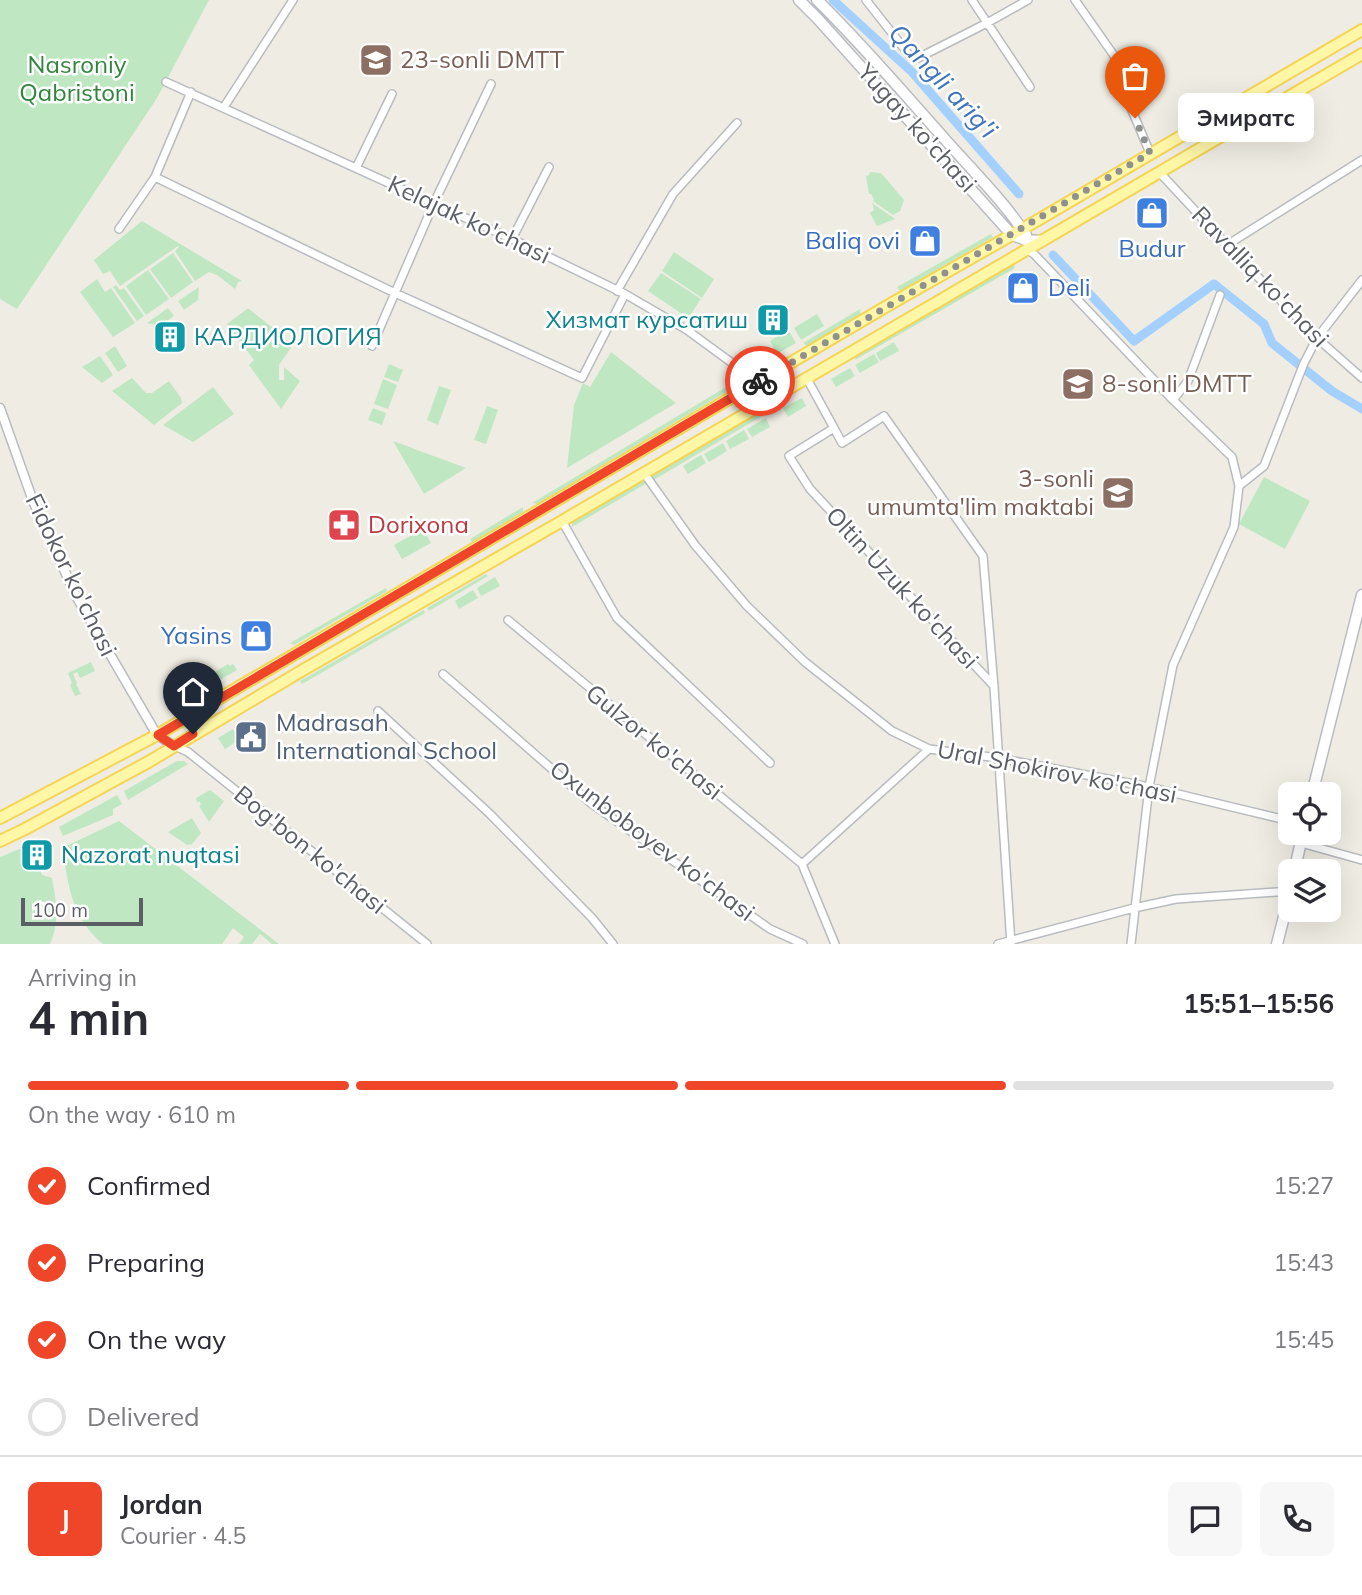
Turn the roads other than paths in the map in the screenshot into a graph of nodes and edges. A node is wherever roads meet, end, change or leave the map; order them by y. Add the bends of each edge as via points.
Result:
1 (293, 0) edge
2 (799, 0) edge
3 (817, 0) edge
4 (866, 0) edge
5 (972, 0) edge
6 (1028, 0) edge
7 (1075, 0) edge
8 (987, 23) junction
9 (1362, 30) edge
10 (1362, 54) edge
11 (166, 82) dead end
12 (491, 84) dead end
13 (1030, 87) dead end
14 (191, 92) junction
15 (392, 94) dead end
16 (1247, 97) junction
17 (224, 107) junction
18 (1258, 115) junction
19 (737, 123) dead end
20 (1150, 153) junction
21 (1362, 160) edge
22 (356, 167) junction
23 (549, 167) dead end
24 (1160, 173) junction
25 (155, 177) junction
26 (434, 203) junction
27 (119, 229) dead end
28 (1022, 238) junction
29 (512, 239) junction
30 (1227, 245) junction
31 (1362, 280) edge
32 (395, 293) junction
33 (621, 293) junction
34 (1220, 295) dead end
35 (1317, 338) junction
36 (372, 346) dead end
37 (806, 377) junction
38 (1362, 378) edge
39 (758, 382) junction
40 (1173, 400) junction
41 (0, 408) edge
42 (834, 428) junction
43 (644, 473) junction
44 (1239, 486) junction
45 (562, 521) junction
46 (502, 532) junction
47 (512, 549) junction
48 (1362, 595) edge
49 (508, 620) dead end
50 (443, 674) dead end
51 (994, 687) junction
52 (378, 711) dead end
53 (158, 735) junction
54 (174, 746) junction
55 (929, 749) junction
56 (998, 758) junction
57 (770, 763) dead end
58 (1315, 782) edge
59 (1149, 787) junction
60 (0, 818) edge
61 (1278, 818) edge
62 (0, 841) edge
63 (1321, 845) edge
64 (1362, 860) edge
65 (802, 864) junction
66 (1278, 893) edge
67 (1134, 908) junction
68 (1282, 922) edge
69 (1011, 943) edge
70 (427, 944) edge
71 (613, 944) edge
72 (803, 944) edge
73 (835, 944) edge
74 (999, 944) edge
75 (1131, 944) edge
76 (1277, 944) edge

1 - 17 street
2 - 28 main road, Yugay ko'chasi
3 - 28 main road, Yugay ko'chasi via 879,65
4 - 8 street via 910,56 918,58
5 - 8 street
6 - 8 street
7 - 20 street via 1115,57
8 - 13 street
9 - 16 main road
10 - 18 main road
11 - 14 street, Kelajak ko'chasi
12 - 26 street
14 - 17 street, Kelajak ko'chasi
14 - 25 street
15 - 22 street
16 - 18 main road
16 - 20 main road
17 - 22 street, Kelajak ko'chasi
18 - 24 main road
19 - 33 street via 673,194
20 - 28 main road
21 - 30 street
22 - 26 street, Kelajak ko'chasi
23 - 29 street
24 - 28 main road
24 - 30 street, Ravalliq ko'chasi
25 - 27 street
25 - 32 street
26 - 29 street, Kelajak ko'chasi
26 - 32 street
28 - 37 main road via 1012,258
28 - 39 main road via 894,302
28 - 40 street
29 - 33 street, Kelajak ko'chasi
30 - 35 street, Ravalliq ko'chasi
31 - 35 street
32 - 33 street via 582,378
32 - 36 street
33 - 39 street, Kelajak ko'chasi via 687,330
34 - 40 street via 1188,382
35 - 38 street, Ravalliq ko'chasi
35 - 44 street via 1264,466
37 - 42 street
37 - 43 main road
39 - 46 main road
40 - 44 street via 1232,457
41 - 53 street, Fidokor ko'chasi via 33,501 76,596
42 - 51 street, Oltin Uzuk ko'chasi via 789,456 810,489
42 - 51 street via 842,443 884,416 983,556
43 - 45 main road
43 - 55 street, Ural Shokirov ko'chasi via 695,545 785,643 892,731
44 - 59 street via 1234,527 1173,664
45 - 47 main road
45 - 57 street via 617,618
46 - 47 main road
46 - 53 main road
47 - 54 main road
48 - 58 main road
49 - 65 street, Gulzor ko'chasi
50 - 72 street, Oxunboboyev ko'chasi via 592,804 770,929
51 - 56 street
52 - 71 street via 490,814
53 - 54 street, Bog'bon ko'chasi
53 - 60 main road
54 - 62 main road
54 - 70 street, Bog'bon ko'chasi via 188,752
55 - 56 street, Ural Shokirov ko'chasi
55 - 65 street
56 - 59 street, Ural Shokirov ko'chasi
56 - 69 street
59 - 61 street, Ural Shokirov ko'chasi
59 - 67 street
63 - 64 street
65 - 73 street, Gulzor ko'chasi
66 - 67 street via 1176,899
67 - 69 street
67 - 75 street
68 - 76 main road
69 - 74 street

